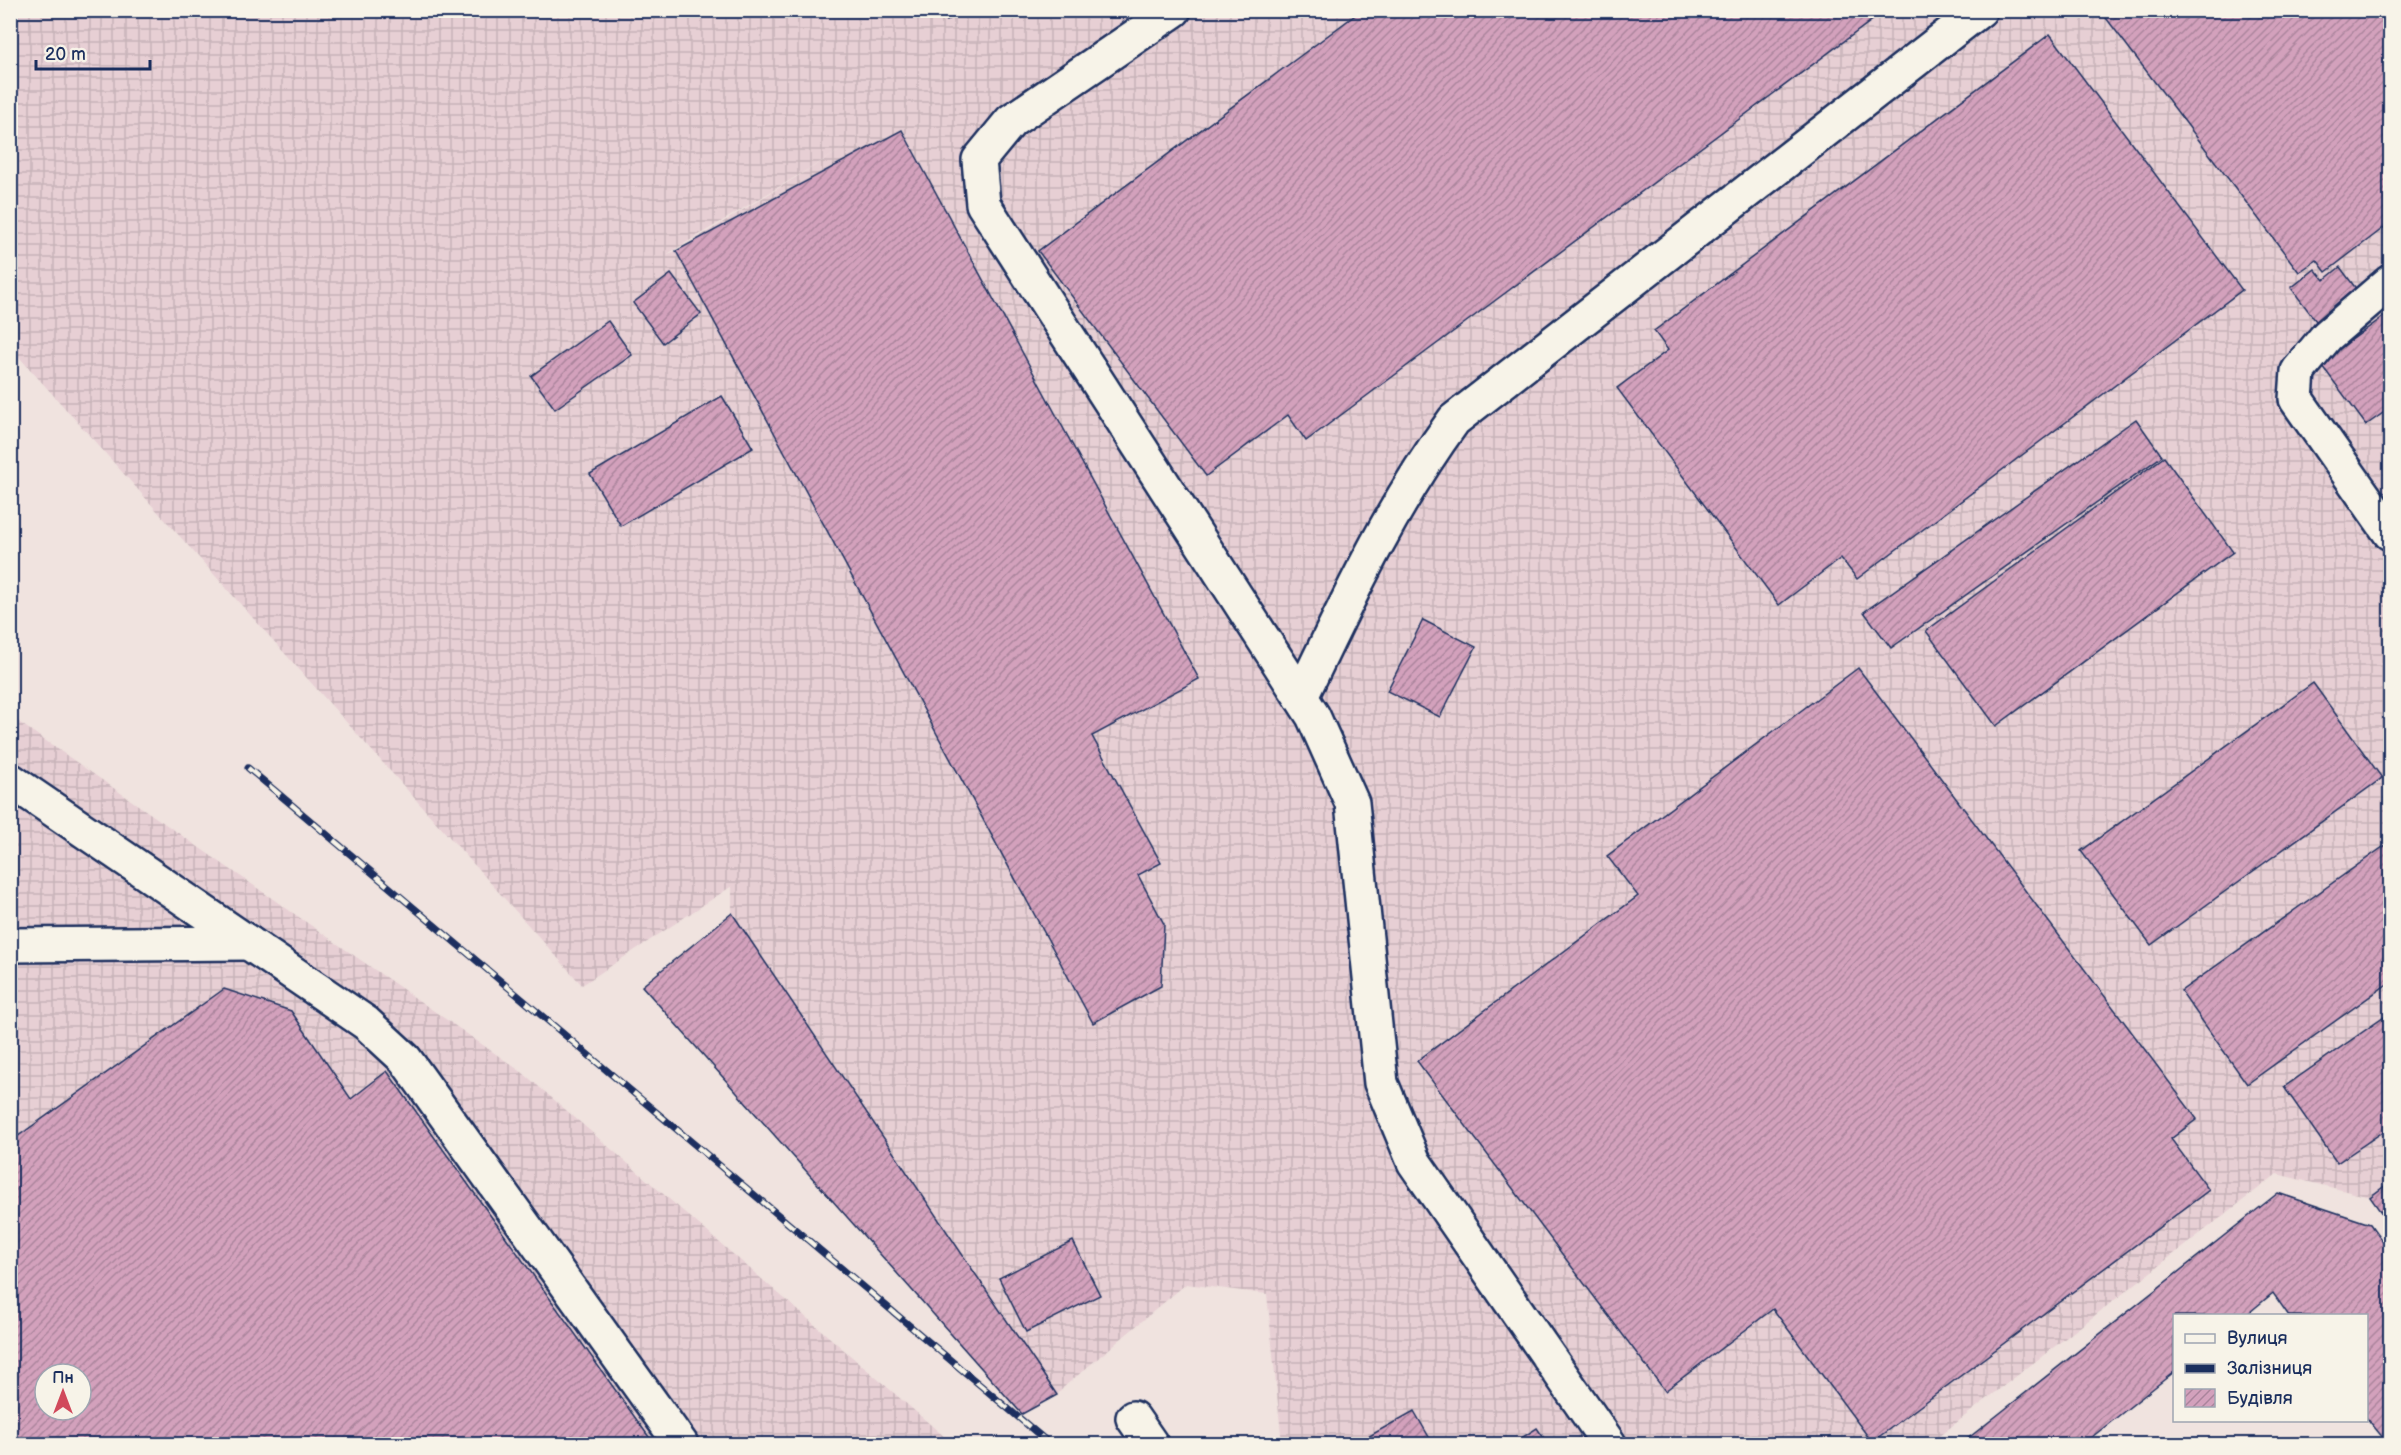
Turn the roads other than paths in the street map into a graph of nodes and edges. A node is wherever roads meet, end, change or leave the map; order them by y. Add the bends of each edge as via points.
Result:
1 (1174, 10) edge
2 (1980, 10) edge
3 (2391, 282) edge
4 (2391, 533) edge
5 (1301, 697) junction
6 (10, 780) edge
7 (249, 943) junction
8 (10, 945) edge
9 (1133, 1418) dead end
10 (681, 1444) edge
11 (1151, 1444) edge
12 (1609, 1444) edge

1 - 5 lane via 1011,121 979,160 983,204
2 - 5 lane via 1454,420 1422,463 1365,562
3 - 4 lane via 2327,336 2305,362 2298,371 2296,399
5 - 12 lane via 1352,803 1381,1083 1401,1132 1414,1162
6 - 7 lane
7 - 8 lane
7 - 10 lane via 366,1023 405,1059
9 - 11 lane

